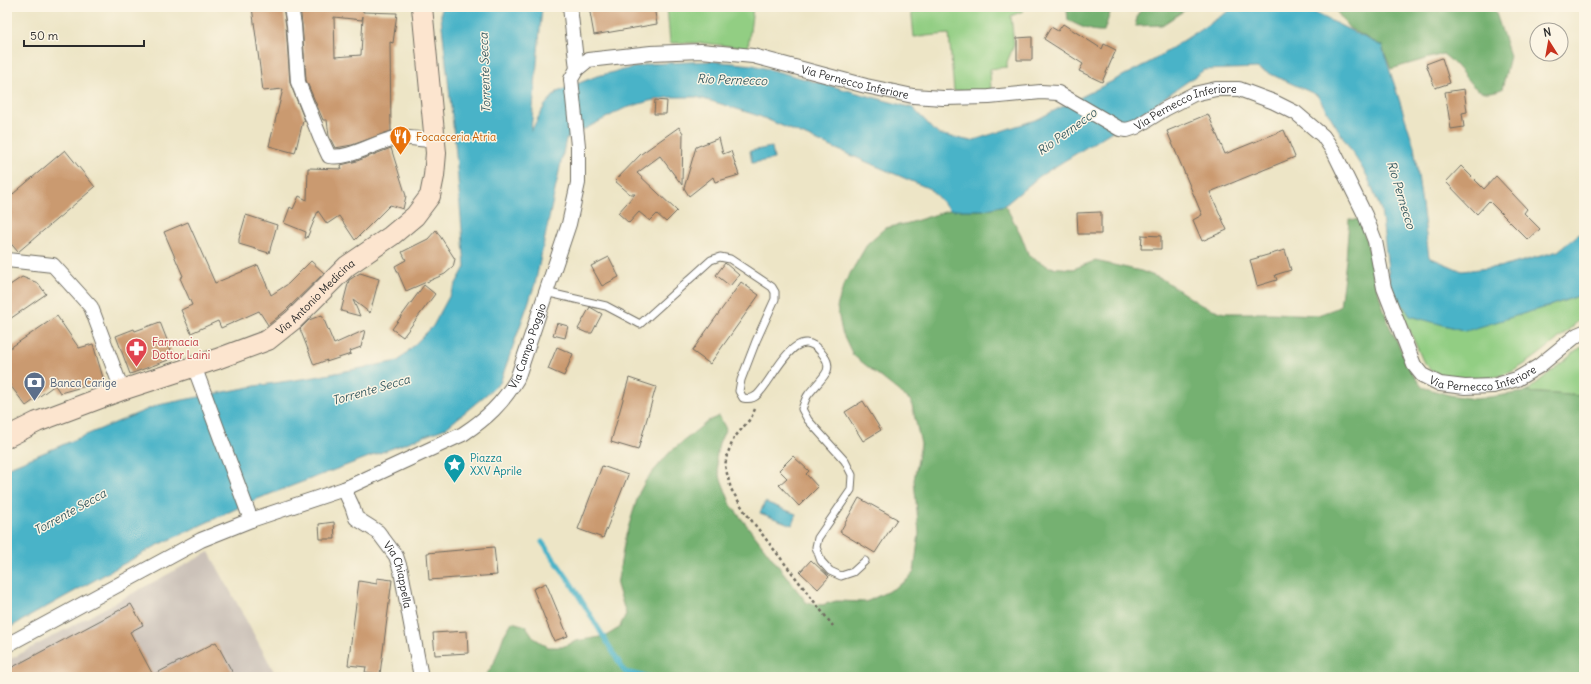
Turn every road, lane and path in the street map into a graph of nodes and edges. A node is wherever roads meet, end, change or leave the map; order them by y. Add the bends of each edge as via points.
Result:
1 (291, 7) edge
2 (422, 7) edge
3 (571, 9) edge
4 (574, 74) junction
5 (435, 140) junction
6 (7, 260) edge
7 (545, 292) junction
8 (1584, 332) edge
9 (194, 366) junction
10 (122, 390) junction
11 (757, 395) junction
12 (7, 436) edge
13 (344, 489) junction
14 (250, 516) junction
15 (865, 561) dead end
16 (833, 626) dead end
17 (7, 645) edge
18 (421, 677) edge

1 - 5 street via 298,82 329,156 346,155 398,138
2 - 5 main road, Via Antonio Medicina
3 - 4 street, Via Campo Poggio
4 - 7 street, Via Campo Poggio via 578,183 569,224
4 - 8 street, Via Pernecco Inferiore via 588,60 701,50 754,56 913,96 943,98 1058,93 1120,129 1127,130 1194,94 1216,89 1239,89 1274,102 1296,114 1323,136 1334,152 1365,216 1384,288 1414,365 1422,375 1440,384 1465,387 1493,386 1517,379 1539,366
5 - 9 main road, Via Antonio Medicina via 434,176 430,196 415,216 347,266 293,320 268,340
6 - 10 street via 53,265 90,307
7 - 11 lane via 606,306 640,324 711,260 720,257 730,259 772,287 775,292 775,299 756,341 739,391 743,398 749,399
7 - 13 street, Via Campo Poggio via 517,379 506,398 481,422 463,434
9 - 10 main road, Via Antonio Medicina
9 - 14 street
10 - 12 main road, Via Antonio Medicina
11 - 15 lane via 790,350 798,345 808,344 819,349 827,361 827,371 807,397 802,409 808,420 845,461 852,475 852,483 818,538 816,547 821,561 830,572 841,576 853,572
11 - 16 path via 751,418 734,438 727,455 725,466 731,489 745,512
13 - 14 street, Via Campo Poggio
13 - 18 street, Via Chiappella via 356,518 378,532 396,556
14 - 17 street, Via Campo Poggio

